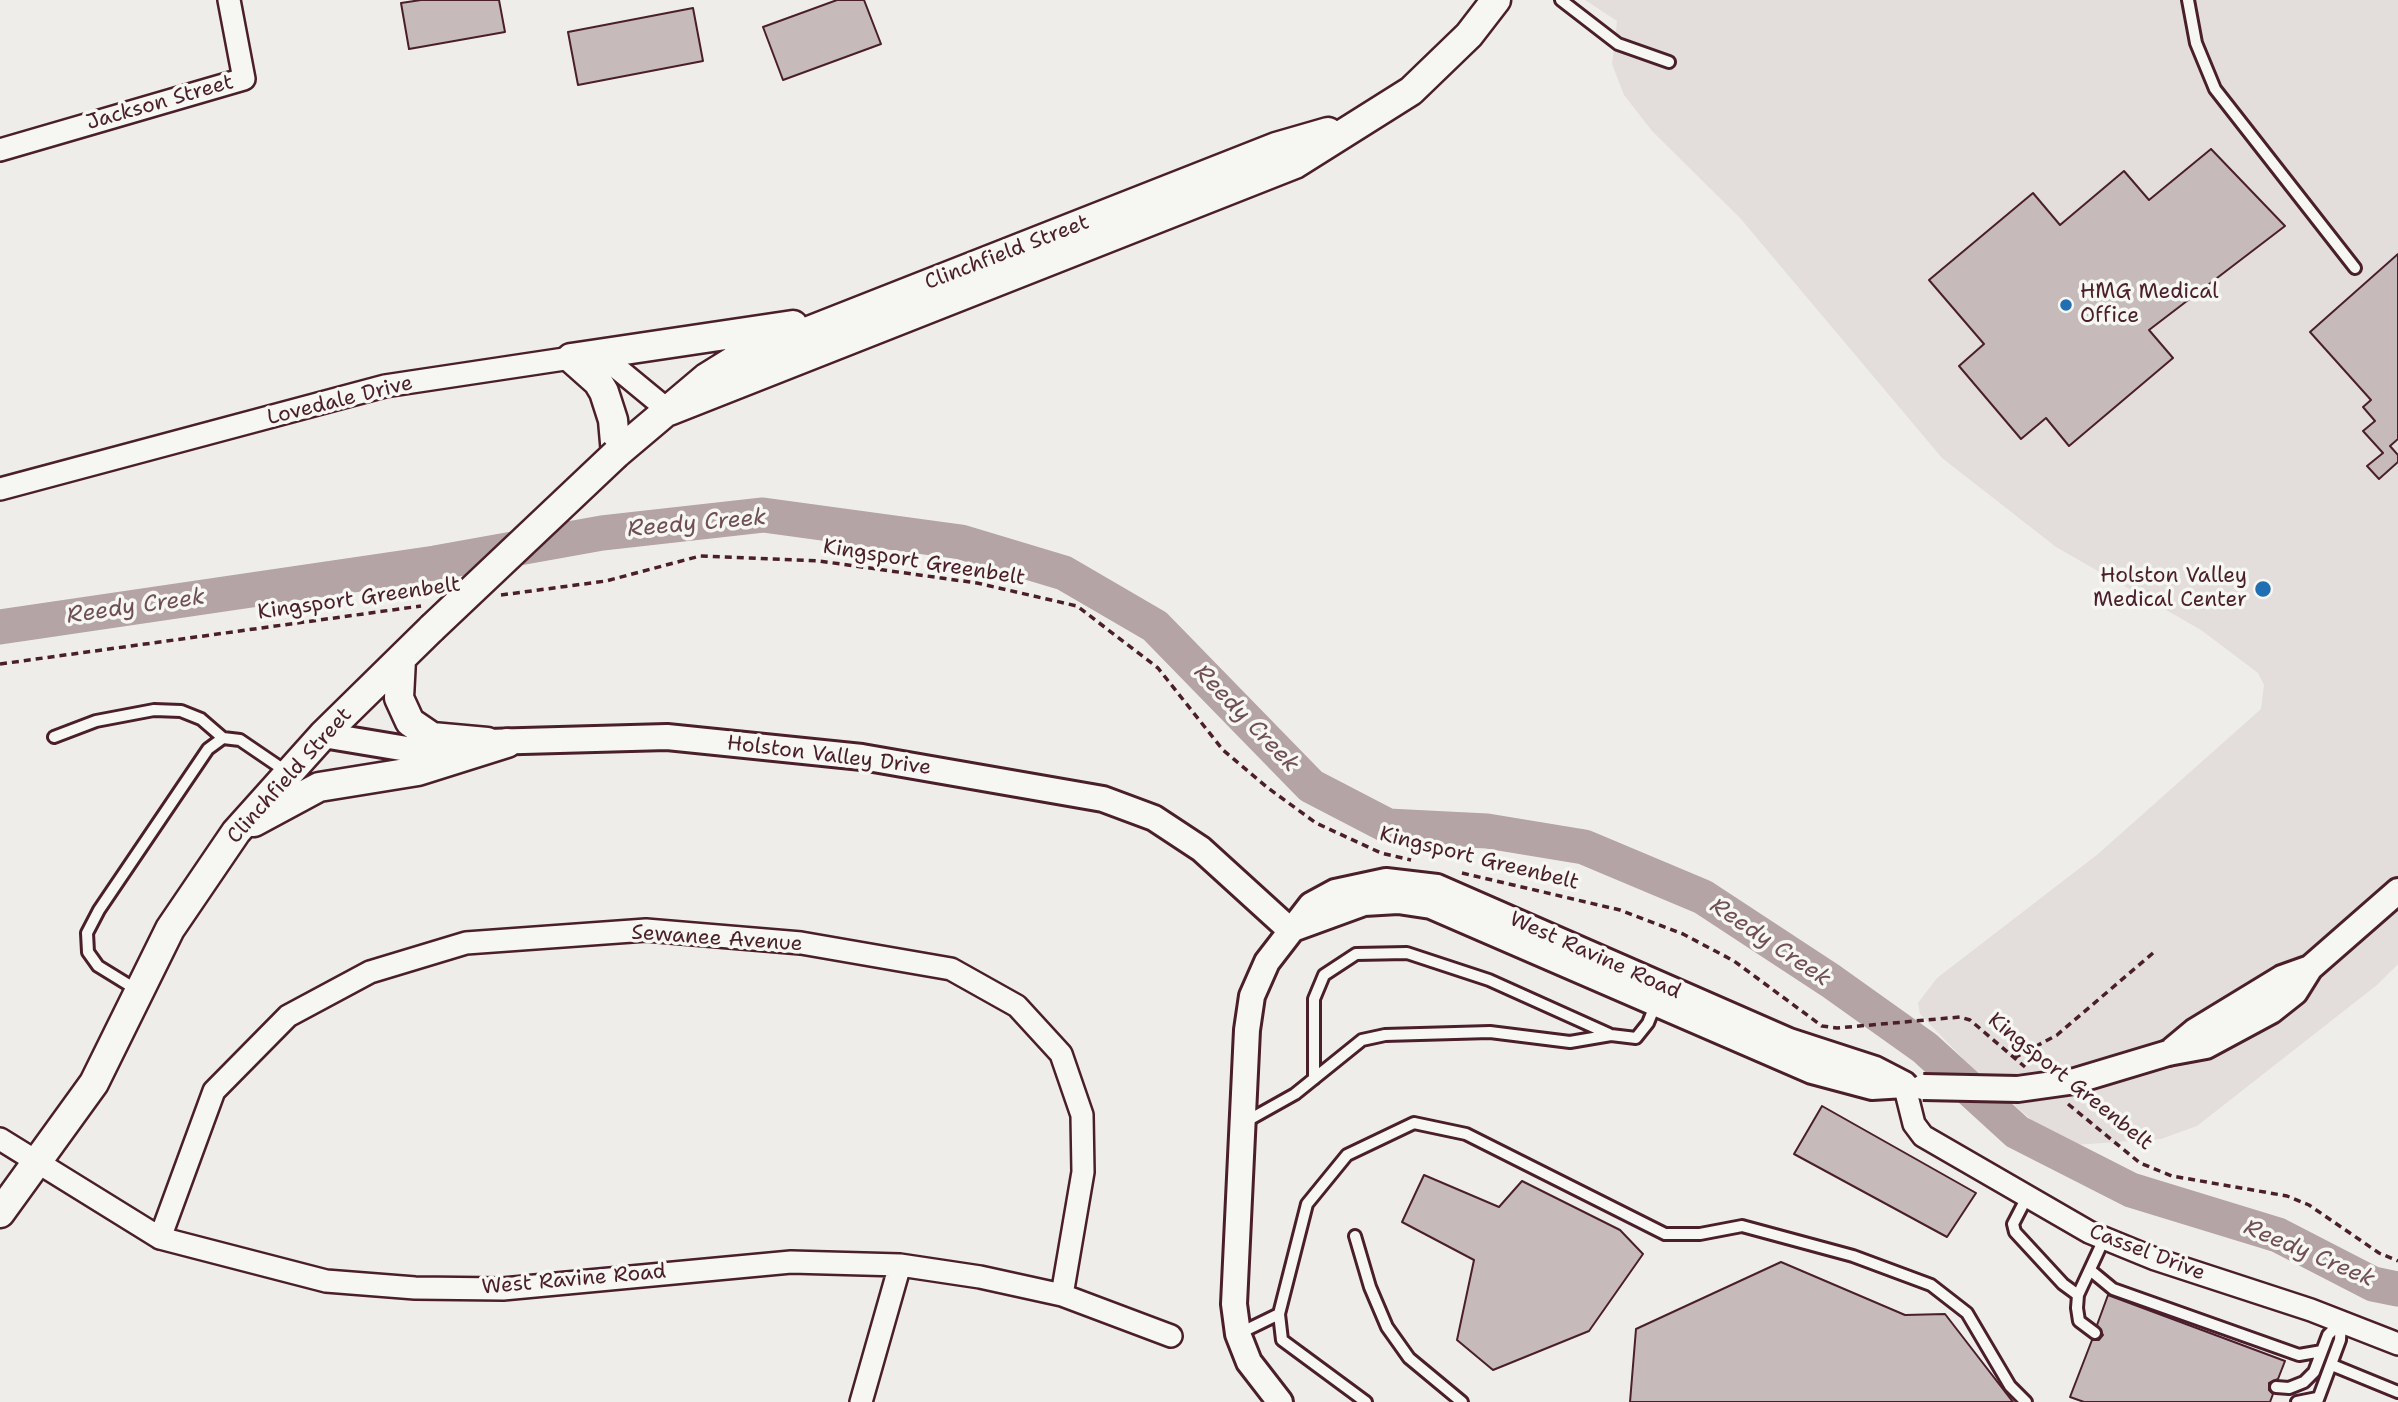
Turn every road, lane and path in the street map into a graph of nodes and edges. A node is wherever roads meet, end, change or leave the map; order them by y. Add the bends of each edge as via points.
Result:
1 (229, 0) edge
2 (1496, 0) edge
3 (1561, 0) edge
4 (2188, 0) edge
5 (1669, 62) dead end
6 (1359, 123) junction
7 (0, 150) edge
8 (2355, 268) dead end
9 (844, 317) junction
10 (571, 358) junction
11 (669, 411) junction
12 (616, 454) junction
13 (0, 489) edge
14 (496, 596) dead end
15 (429, 617) junction
16 (401, 659) junction
17 (0, 664) edge
18 (323, 735) junction
19 (54, 737) dead end
20 (223, 738) junction
21 (497, 742) junction
22 (289, 773) junction
23 (236, 832) junction
24 (1421, 863) dead end
25 (1461, 872) dead end
26 (2398, 891) edge
27 (1290, 930) junction
28 (2153, 953) dead end
29 (139, 992) junction
30 (1659, 994) junction
31 (1611, 1035) junction
32 (2014, 1058) junction
33 (2034, 1075) dead end
34 (1314, 1079) junction
35 (1913, 1086) junction
36 (2064, 1100) dead end
37 (1243, 1124) junction
38 (0, 1139) edge
39 (38, 1163) junction
40 (2027, 1197) junction
41 (0, 1213) edge
42 (1355, 1236) dead end
43 (160, 1238) junction
44 (2104, 1239) junction
45 (2398, 1261) edge
46 (900, 1265) junction
47 (2090, 1270) junction
48 (2078, 1294) junction
49 (1062, 1295) junction
50 (1279, 1314) junction
51 (2341, 1322) junction
52 (2095, 1333) dead end
53 (1238, 1334) junction
54 (1171, 1336) dead end
55 (2398, 1345) edge
56 (2322, 1351) junction
57 (2332, 1365) junction
58 (2276, 1387) dead end
59 (2398, 1392) edge
60 (2317, 1400) edge
61 (861, 1402) edge
62 (1280, 1402) edge
63 (1366, 1402) edge
64 (1462, 1402) edge
65 (2026, 1402) edge
66 (2297, 1402) edge

1 - 7 street, Jackson Street via 244,79
2 - 6 main road, Clinchfield Street via 1469,35 1411,91
3 - 5 lane via 1618,44
4 - 8 lane via 2196,43 2215,89
6 - 9 main road, Clinchfield Street via 1276,147
6 - 11 main road, Clinchfield Street via 1284,169
9 - 10 main road
9 - 11 main road, Clinchfield Street via 735,360
10 - 11 street, Lovedale Drive via 612,364
10 - 12 main road via 604,392 614,420
10 - 13 street, Lovedale Drive via 385,386
11 - 12 main road, Clinchfield Street
12 - 15 main road, Clinchfield Street, bridge
14 - 24 path, Kingsport Greenbelt via 606,581 700,556 845,565 977,583 1077,606 1158,668 1223,750 1268,788 1316,823 1381,853
15 - 16 main road, Clinchfield Street
15 - 17 path, Kingsport Greenbelt
16 - 18 main road, Clinchfield Street
16 - 21 main road via 399,698 410,722 432,737
18 - 21 street, Holston Valley Drive via 425,752
18 - 22 main road, Clinchfield Street
19 - 20 lane via 96,721 154,710 181,711 201,719
20 - 22 lane via 240,740
20 - 29 lane via 208,749 87,933 88,952 98,966
21 - 23 main road via 418,771 320,786
21 - 27 street, Holston Valley Drive via 667,737 862,757 1103,799 1154,818 1201,849
22 - 23 main road, Clinchfield Street
23 - 29 main road, Clinchfield Street via 170,929
25 - 32 path, Kingsport Greenbelt via 1632,915 1683,934 1734,961 1822,1026 1959,1017 1970,1020
26 - 35 street, West Ravine Road, bridge via 2310,968 2282,978 2195,1031 2168,1053 2075,1081 2018,1089
27 - 30 street, West Ravine Road via 1311,905 1335,892 1385,881 1416,883 1455,895
27 - 37 street, West Ravine Road via 1267,962 1252,996
28 - 32 path via 2057,1035
29 - 39 main road, Clinchfield Street via 94,1083
30 - 31 lane via 1648,1023 1636,1038
30 - 35 street, West Ravine Road
31 - 34 lane via 1570,1042 1490,1032 1385,1035 1362,1040
31 - 34 lane via 1489,980 1407,953 1356,954 1324,975 1314,999
32 - 33 path, Kingsport Greenbelt
34 - 37 lane
35 - 40 street, Cassel Drive via 1914,1124 1923,1136
36 - 45 path, Kingsport Greenbelt via 2140,1163 2172,1176 2287,1196
37 - 53 street, West Ravine Road via 1234,1271
38 - 39 street, West Ravine Road
39 - 41 main road, Clinchfield Street
39 - 43 street, West Ravine Road
40 - 44 street, Cassel Drive
40 - 48 lane via 2013,1224 2015,1232
42 - 64 lane via 1387,1327 1409,1358
43 - 46 street, West Ravine Road via 326,1281 415,1288 503,1289 791,1262
43 - 49 street, Sewanee Avenue via 214,1091 288,1016 370,972 466,943 646,930 801,943 951,970 1017,1006 1061,1054 1082,1115 1083,1172
44 - 47 lane
44 - 51 street, Cassel Drive
46 - 49 street, West Ravine Road
46 - 61 street
47 - 48 lane
47 - 56 lane via 2113,1289 2299,1355
48 - 52 lane via 2080,1321
49 - 54 street, West Ravine Road
50 - 53 lane
50 - 63 lane via 1282,1340
50 - 65 lane via 1307,1204 1347,1155 1414,1123 1466,1134 1665,1234 1700,1234 1742,1226 1853,1256 1931,1285 1967,1313 2010,1386
51 - 55 street, Cassel Drive
51 - 56 lane
51 - 57 lane
53 - 62 street, West Ravine Road via 1249,1362
56 - 58 lane via 2314,1372 2304,1382
57 - 59 lane
57 - 60 lane
60 - 66 lane

